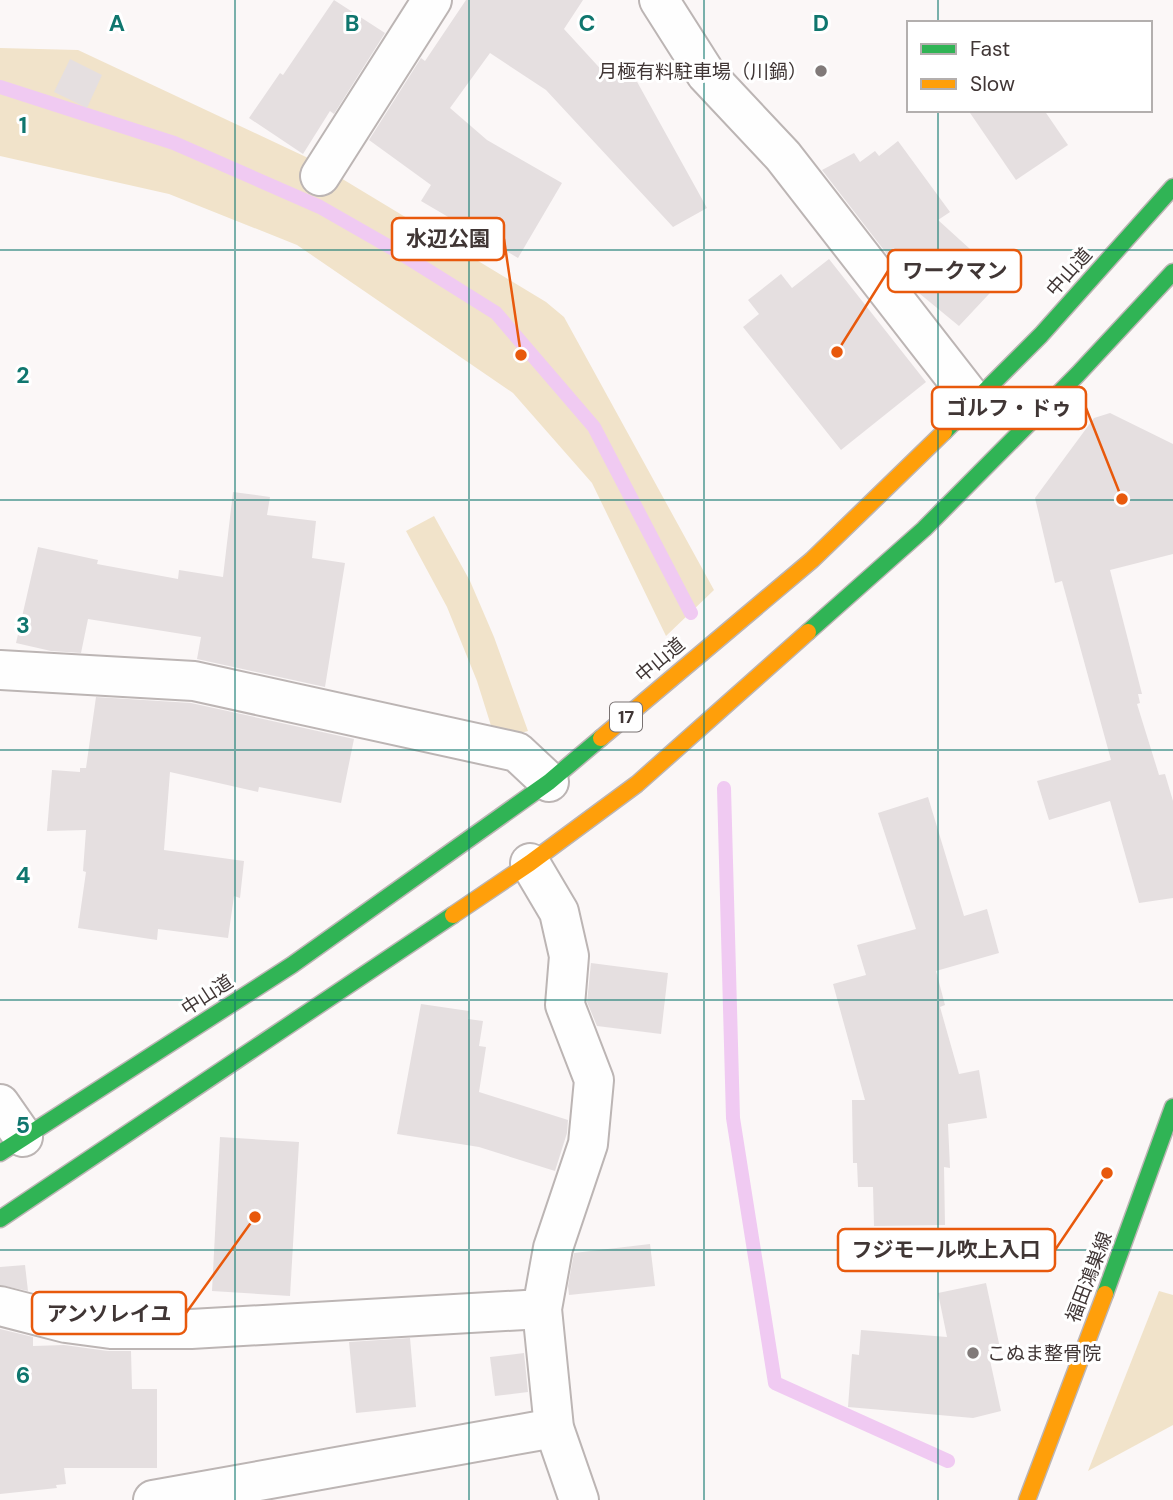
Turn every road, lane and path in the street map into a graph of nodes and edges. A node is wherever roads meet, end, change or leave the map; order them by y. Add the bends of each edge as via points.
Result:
1 (432, 0) edge
2 (659, 0) edge
3 (320, 176) dead end
4 (1173, 187) edge
5 (1173, 272) edge
6 (975, 403) junction
7 (0, 670) edge
8 (549, 782) junction
9 (530, 863) junction
10 (0, 1104) edge
11 (1173, 1107) edge
12 (11, 1145) edge
13 (0, 1219) edge
14 (0, 1306) edge
15 (541, 1309) junction
16 (554, 1429) junction
17 (153, 1500) edge
18 (579, 1500) edge
19 (1027, 1500) edge

1 - 3 street
2 - 6 street via 706,74 783,156
4 - 6 main road, 中山道 / 17
5 - 9 main road via 923,529 637,784
6 - 8 main road, 中山道 / 17 via 812,560
7 - 8 street via 194,681 517,752
8 - 12 main road, 中山道 / 17 via 292,965
9 - 13 main road
9 - 15 street via 559,912 569,956 565,1005 594,1080 587,1144 554,1248
10 - 12 street
11 - 19 main road, 福田鴻巣線
14 - 15 street via 111,1329 191,1329
15 - 16 street
16 - 17 street
16 - 18 street

